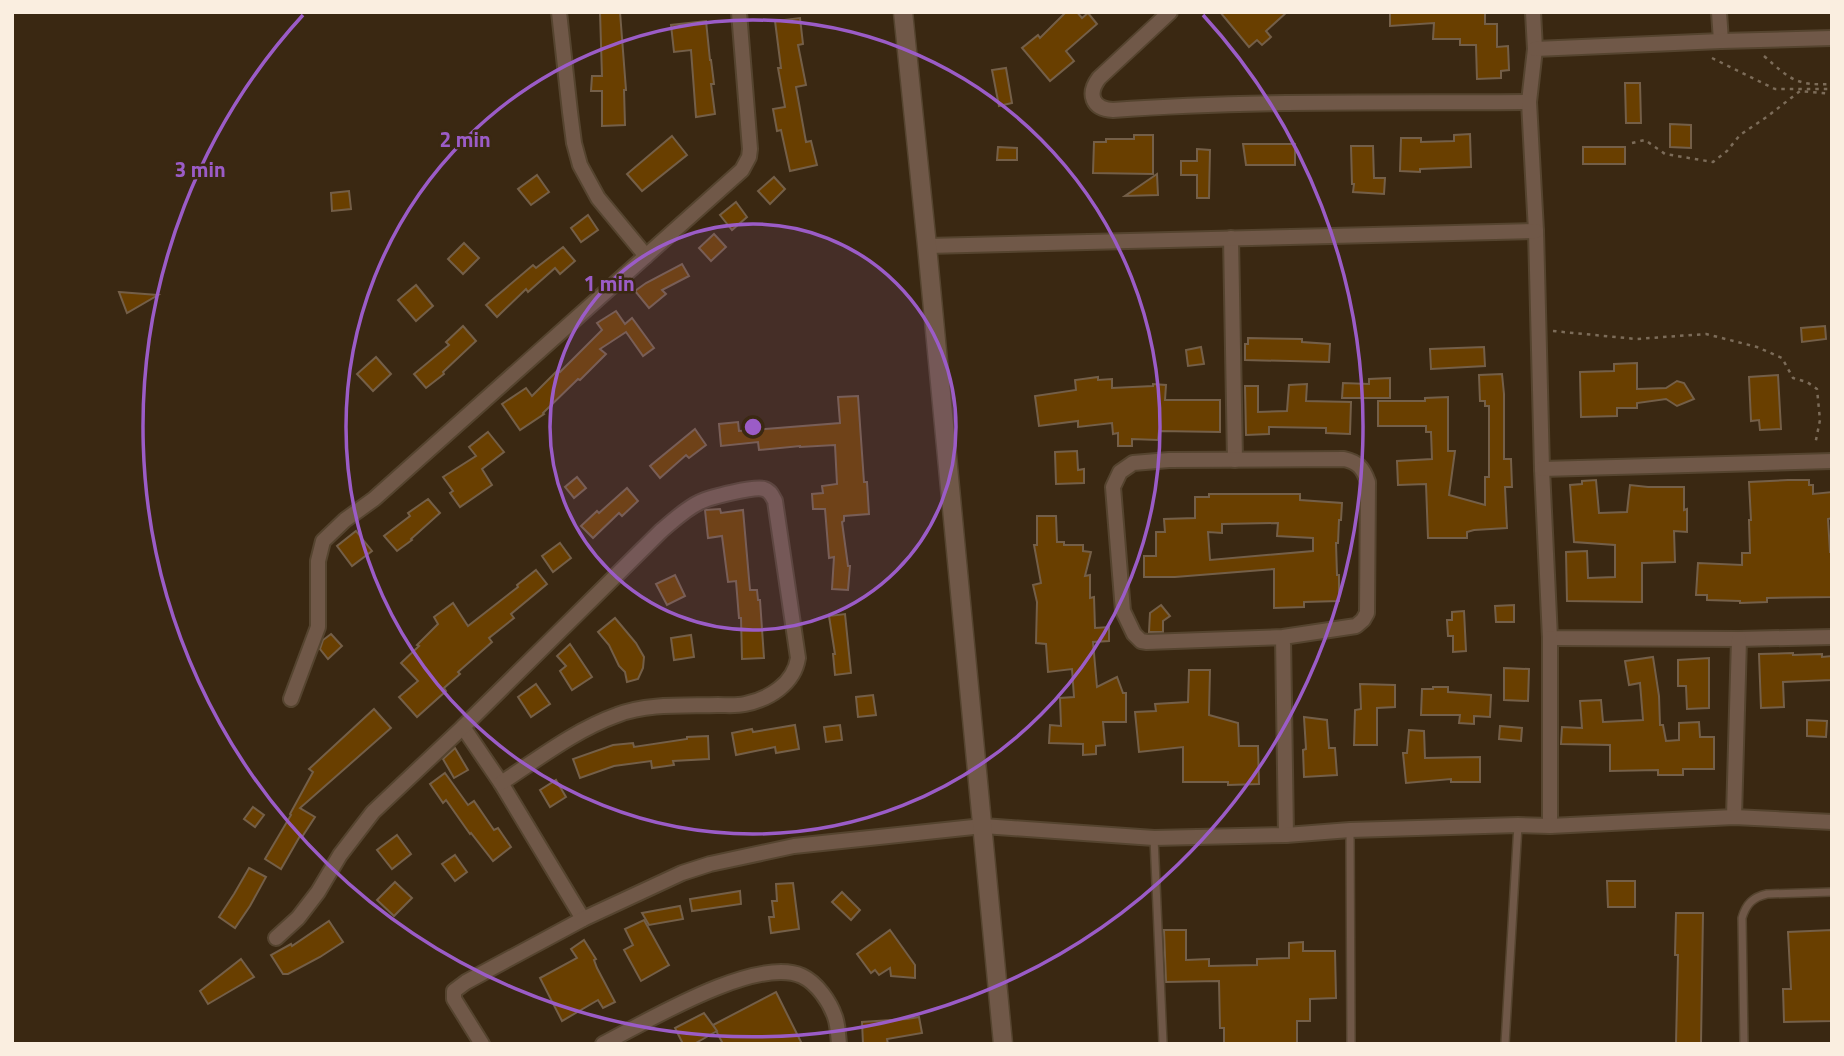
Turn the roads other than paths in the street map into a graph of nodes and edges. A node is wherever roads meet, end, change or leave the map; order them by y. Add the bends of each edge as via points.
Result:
1 (559, 12) edge
2 (739, 12) edge
3 (903, 12) edge
4 (1170, 12) edge
5 (1533, 12) edge
6 (1719, 12) edge
7 (1832, 38) edge
8 (1721, 41) junction
9 (1535, 49) junction
10 (1529, 102) junction
11 (1536, 231) junction
12 (1231, 238) junction
13 (927, 246) junction
14 (646, 256) junction
15 (1235, 460) junction
16 (1832, 461) edge
17 (1542, 469) junction
18 (1832, 636) edge
19 (1283, 637) junction
20 (1550, 638) junction
21 (1740, 639) junction
22 (291, 699) dead end
23 (463, 727) junction
24 (501, 783) junction
25 (1734, 817) junction
26 (1832, 822) edge
27 (1518, 825) junction
28 (983, 826) junction
29 (1550, 826) junction
30 (1350, 830) junction
31 (1286, 835) junction
32 (1154, 838) junction
33 (1832, 892) edge
34 (583, 919) junction
35 (276, 938) dead end
36 (482, 1044) edge
37 (603, 1044) edge
38 (839, 1044) edge
39 (1003, 1044) edge
40 (1163, 1044) edge
41 (1351, 1044) edge
42 (1505, 1044) edge
43 (1744, 1044) edge

1 - 14 street via 580,165 598,198
2 - 14 street via 749,157 742,170
3 - 13 street
4 - 10 street via 1099,78 1092,91 1099,106 1113,110
5 - 9 street
6 - 8 street
7 - 8 street
8 - 9 street
9 - 10 street
10 - 11 street
11 - 12 street
11 - 17 street
12 - 13 street
12 - 15 street
13 - 28 street
14 - 22 street via 323,541 318,561 318,627
15 - 19 street via 1344,459 1360,466 1368,482 1368,604 1363,620 1356,626
15 - 19 street via 1133,463 1121,472 1113,486 1123,611 1134,634 1147,642
16 - 17 street
17 - 20 street
18 - 21 street
19 - 31 street
20 - 21 street
20 - 29 street
21 - 25 street
23 - 24 street
23 - 24 street via 683,512 716,497 761,488 770,492 798,658 789,680 768,696 742,705 646,707 619,713
23 - 35 street via 373,812 298,918
24 - 34 street
25 - 26 street
25 - 29 street
27 - 29 street
27 - 30 street
27 - 42 lane
28 - 32 street
28 - 34 street via 793,846 710,864
28 - 39 street
30 - 31 street
30 - 41 lane
31 - 32 street
32 - 40 lane
33 - 43 lane via 1758,895 1746,906 1742,918
34 - 36 street via 454,991 455,1003
37 - 38 street via 701,994 753,975 780,971 802,976 822,992 835,1016

